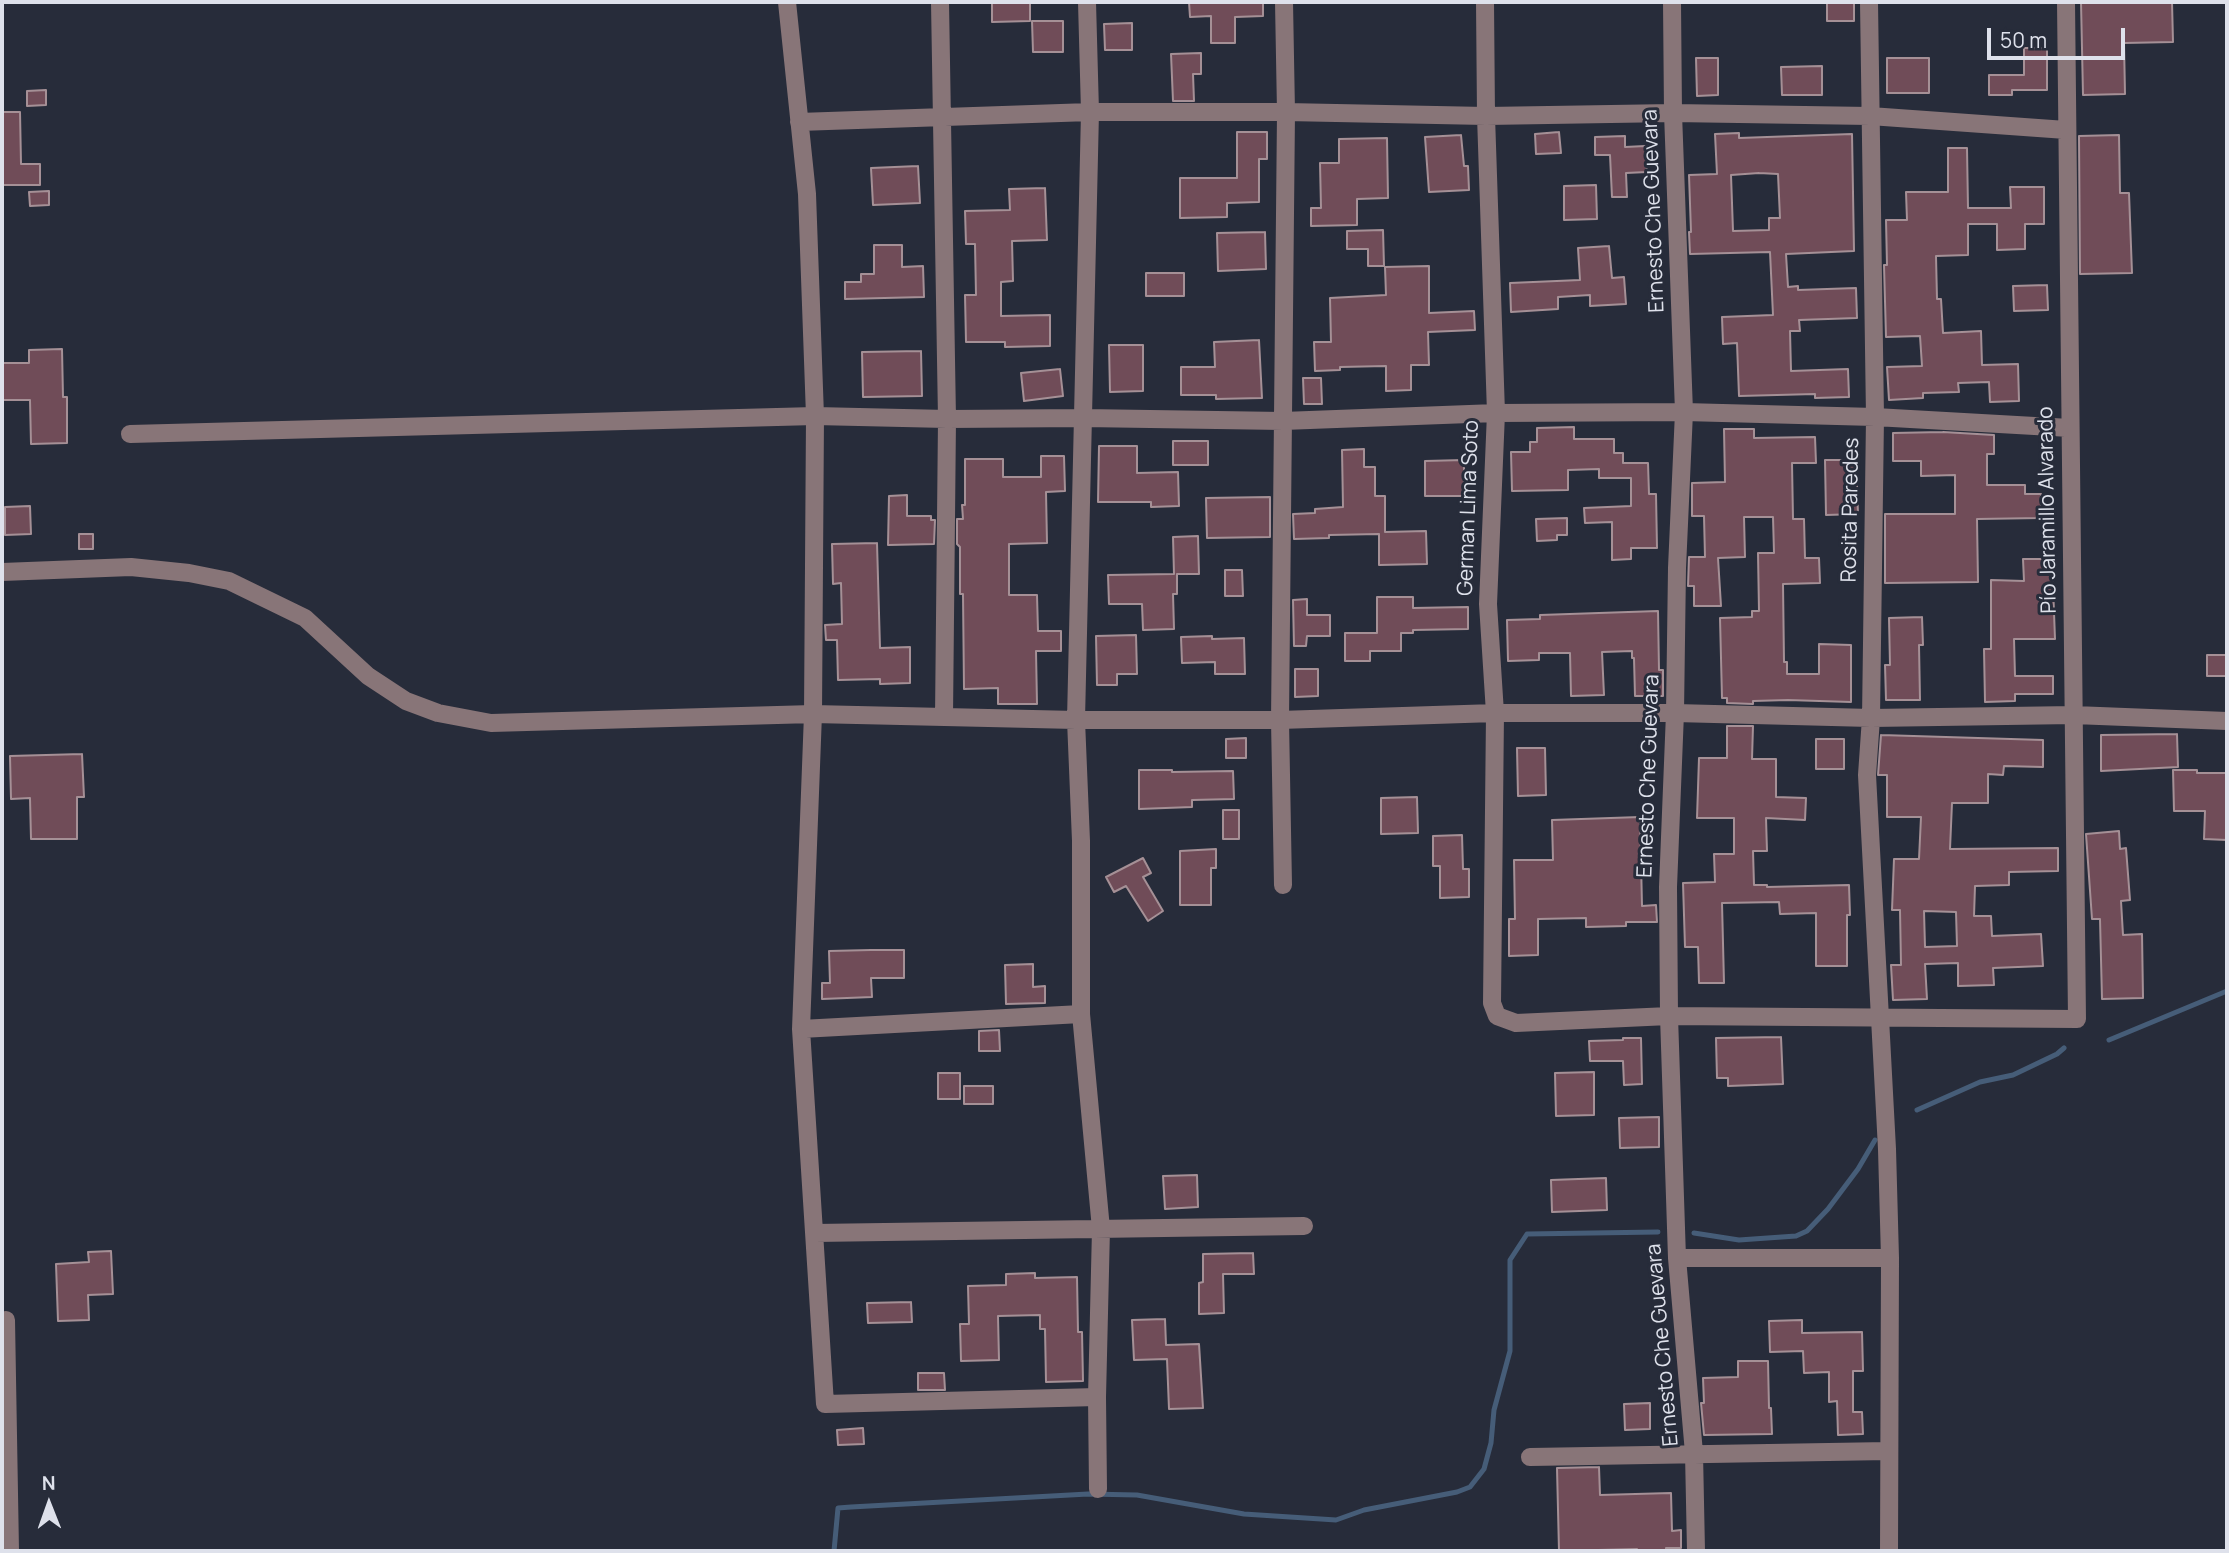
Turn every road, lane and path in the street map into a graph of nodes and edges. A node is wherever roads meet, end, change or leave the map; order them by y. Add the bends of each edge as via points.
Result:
1 (787, 2) edge
2 (940, 2) edge
3 (1087, 2) edge
4 (1284, 2) edge
5 (1485, 2) edge
6 (1672, 2) edge
7 (1869, 2) edge
8 (2066, 2) edge
9 (1090, 112) junction
10 (1286, 112) junction
11 (1673, 113) junction
12 (944, 116) junction
13 (1486, 116) junction
14 (1870, 116) junction
15 (799, 122) junction
16 (2066, 130) junction
17 (1685, 412) junction
18 (1496, 413) junction
19 (815, 415) junction
20 (1875, 417) junction
21 (1084, 418) junction
22 (947, 419) junction
23 (1283, 421) junction
24 (2070, 428) junction
25 (130, 434) dead end
26 (2, 572) edge
27 (1495, 713) junction
28 (1675, 713) junction
29 (813, 714) junction
30 (2074, 715) junction
31 (944, 717) junction
32 (1871, 718) junction
33 (1076, 720) junction
34 (1280, 720) junction
35 (2227, 721) edge
36 (1283, 885) dead end
37 (1082, 1014) junction
38 (1669, 1016) junction
39 (1880, 1018) junction
40 (801, 1029) junction
41 (1304, 1226) dead end
42 (1101, 1229) junction
43 (815, 1233) junction
44 (1677, 1258) junction
45 (1890, 1258) junction
46 (6, 1320) dead end
47 (1097, 1397) junction
48 (1888, 1451) junction
49 (1694, 1453) junction
50 (1531, 1457) dead end
51 (1098, 1489) dead end
52 (10, 1551) edge
53 (1696, 1551) edge
54 (1889, 1551) edge

1 - 15 street
2 - 12 street
3 - 9 street
4 - 10 street
5 - 13 street, German Lima Soto
6 - 11 street, Ernesto Che Guevara
7 - 14 street, Rosita Paredes
8 - 16 street, Pío Jaramillo Alvarado
9 - 10 street
9 - 12 street
9 - 21 street
10 - 13 street
10 - 23 street
11 - 13 street
11 - 14 street
11 - 17 street, Ernesto Che Guevara
12 - 15 street
12 - 22 street
13 - 18 street, German Lima Soto
14 - 16 street
14 - 20 street, Rosita Paredes
15 - 19 street via 807,194
16 - 24 street, Pío Jaramillo Alvarado
17 - 18 street
17 - 20 street
17 - 28 street, Ernesto Che Guevara
18 - 23 street
18 - 27 street, German Lima Soto via 1488,604
19 - 22 street
19 - 25 street
19 - 29 street
20 - 24 street
20 - 32 street, Rosita Paredes
21 - 22 street
21 - 23 street
21 - 33 street
22 - 31 street
23 - 34 street
24 - 30 street, Pío Jaramillo Alvarado
26 - 29 street via 131,567 229,581 305,618 368,676 406,701 438,713 491,723
27 - 28 street
27 - 34 street
27 - 38 street, German Lima Soto via 1492,1003 1497,1016 1516,1023
28 - 32 street
28 - 38 street, Ernesto Che Guevara via 1668,887
29 - 31 street
29 - 40 street
30 - 32 street
30 - 35 street
30 - 39 street, Pío Jaramillo Alvarado via 2077,1018
31 - 33 street
32 - 39 street, Rosita Paredes via 1867,775
33 - 34 street
33 - 37 street
34 - 36 street
37 - 40 street
37 - 42 street
38 - 39 street
38 - 44 street, Ernesto Che Guevara
39 - 45 street, Rosita Paredes
40 - 43 street
41 - 42 street
42 - 43 street
42 - 47 street
43 - 47 street via 825,1404
44 - 45 street
44 - 49 street, Ernesto Che Guevara
45 - 48 street, Rosita Paredes
46 - 52 street
47 - 51 street
48 - 49 street
48 - 54 street, Rosita Paredes
49 - 50 street
49 - 53 street, Ernesto Che Guevara

